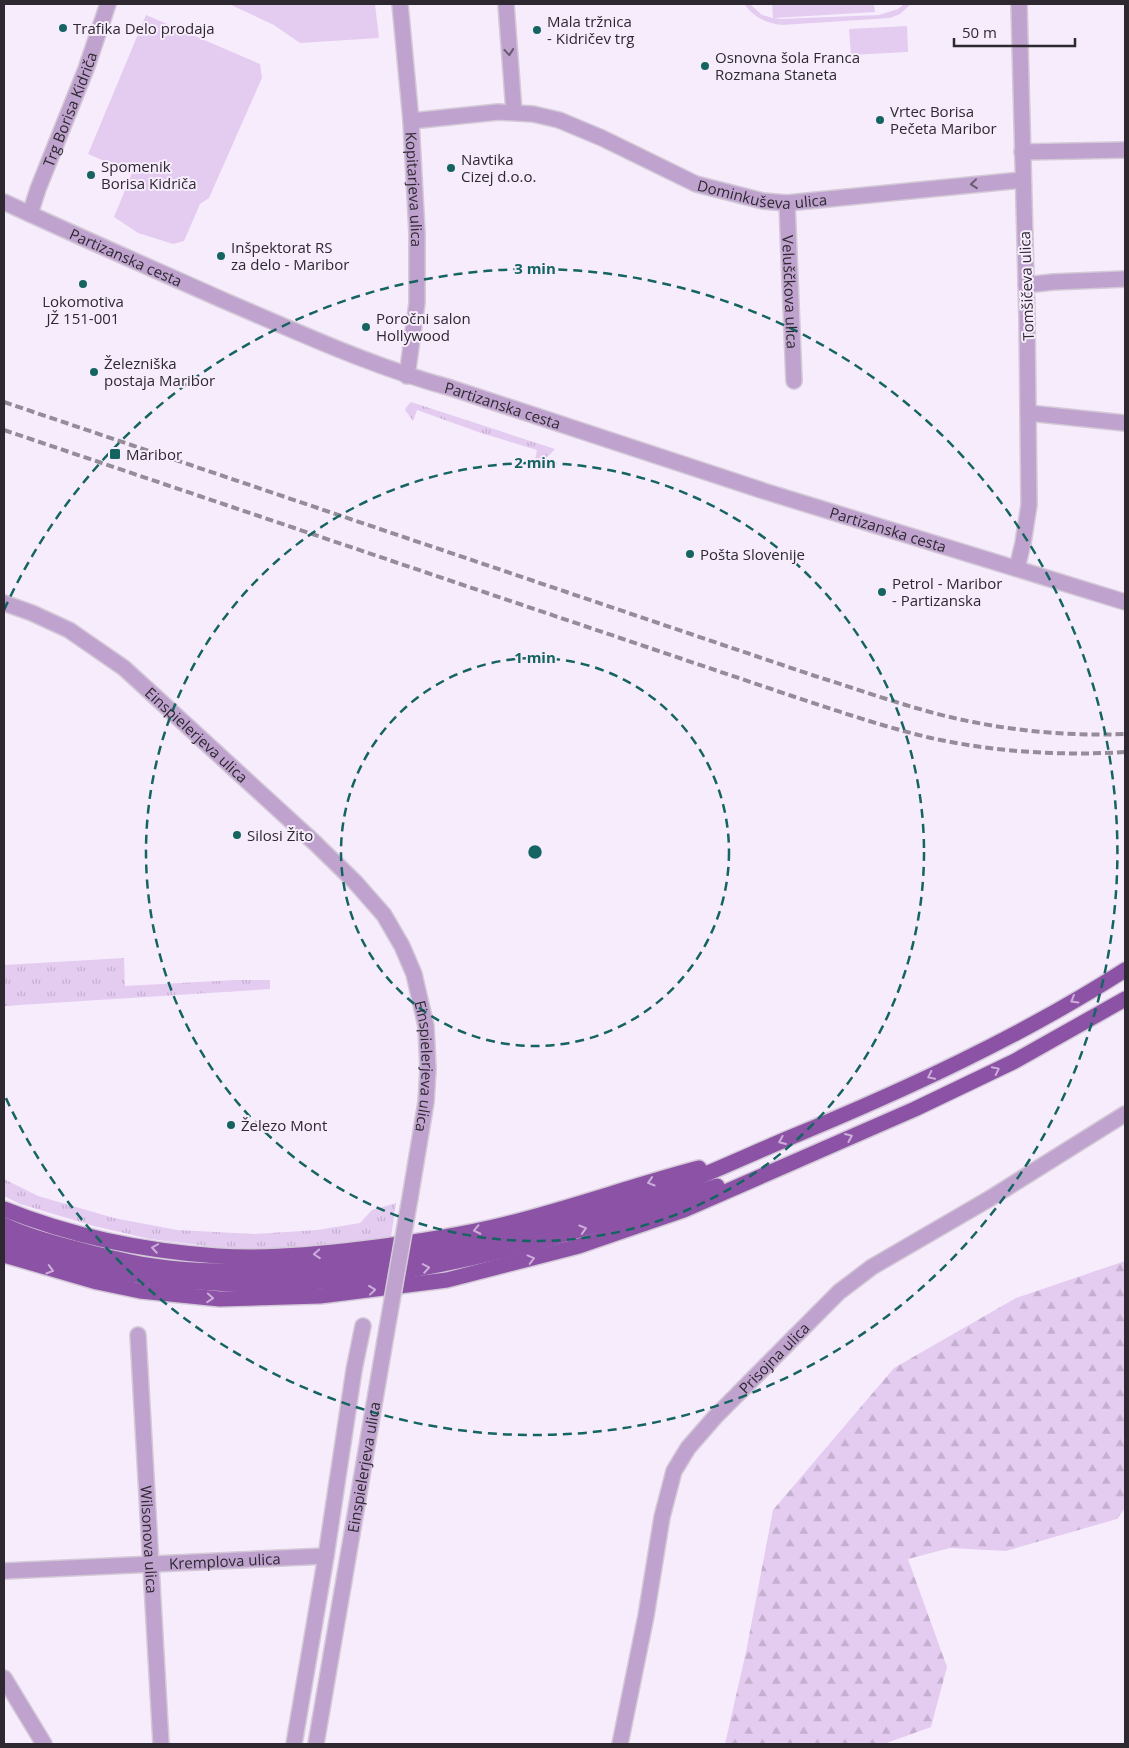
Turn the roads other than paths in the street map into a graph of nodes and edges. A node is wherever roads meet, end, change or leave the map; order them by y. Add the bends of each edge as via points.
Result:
1 (108, 4) edge
2 (400, 4) edge
3 (506, 4) edge
4 (1019, 4) edge
5 (514, 112) junction
6 (411, 122) junction
7 (1125, 150) edge
8 (1022, 152) junction
9 (1022, 180) junction
10 (4, 202) edge
11 (787, 203) junction
12 (30, 214) junction
13 (1125, 279) edge
14 (1026, 284) junction
15 (407, 376) junction
16 (794, 381) dead end
17 (1028, 413) junction
18 (1125, 423) edge
19 (1017, 568) junction
20 (1125, 602) edge
21 (4, 603) edge
22 (1125, 970) edge
23 (1125, 999) edge
24 (1125, 1114) edge
25 (748, 1155) junction
26 (804, 1157) junction
27 (4, 1209) edge
28 (4, 1225) edge
29 (4, 1240) edge
30 (4, 1255) edge
31 (363, 1326) dead end
32 (138, 1335) dead end
33 (326, 1556) junction
34 (151, 1564) junction
35 (4, 1572) edge
36 (4, 1678) edge
37 (44, 1744) edge
38 (161, 1744) edge
39 (294, 1744) edge
40 (316, 1744) edge
41 (620, 1744) edge

1 - 12 street, Trg Borisa Kidriča
2 - 6 street, Kopitarjeva ulica
3 -> 5 street
4 - 8 street, Tomšičeva ulica
5 - 6 street, Dominkuševa ulica
5 - 11 street, Dominkuševa ulica via 559,120 696,184 763,201
6 - 15 street, Kopitarjeva ulica via 417,294
7 - 8 street
8 - 9 street, Tomšičeva ulica
9 -> 11 street, Dominkuševa ulica
9 - 14 street, Tomšičeva ulica
10 - 12 street, Partizanska cesta
11 - 16 street, Veluščkova ulica
12 - 15 street, Partizanska cesta via 329,346
13 - 14 street
14 - 17 street, Tomšičeva ulica
15 - 19 street, Partizanska cesta via 767,492
17 - 18 street
17 - 19 street, Tomšičeva ulica via 1029,505
19 - 20 street, Partizanska cesta
21 - 40 street, Einspielerjeva ulica, bridge via 69,630 124,668 355,882 384,915 414,974 426,1026 426,1102
22 -> 25 highway via 1002,1041 900,1091
26 -> 23 highway via 1014,1061
24 - 41 street, Prisojna ulica via 872,1267 839,1292 715,1416 688,1448 674,1471 662,1516
25 -> 27 highway via 445,1238 316,1254 218,1256 183,1252 101,1239
25 - 28 highway via 673,1188 508,1238 445,1252 317,1269 219,1271 142,1264 56,1244
29 -> 26 highway via 100,1269 186,1282 255,1284 375,1276 446,1264 577,1231
30 -> 26 highway via 97,1282 184,1296 220,1299 320,1296 386,1288 447,1280 578,1246 684,1210
31 - 33 street, Einspielerjeva ulica
32 - 34 street, Wilsonova ulica
33 - 34 street, Kremplova ulica
33 - 39 street, Einspielerjeva ulica
34 - 35 street, Kremplova ulica
34 - 38 street, Wilsonova ulica
36 - 37 street

